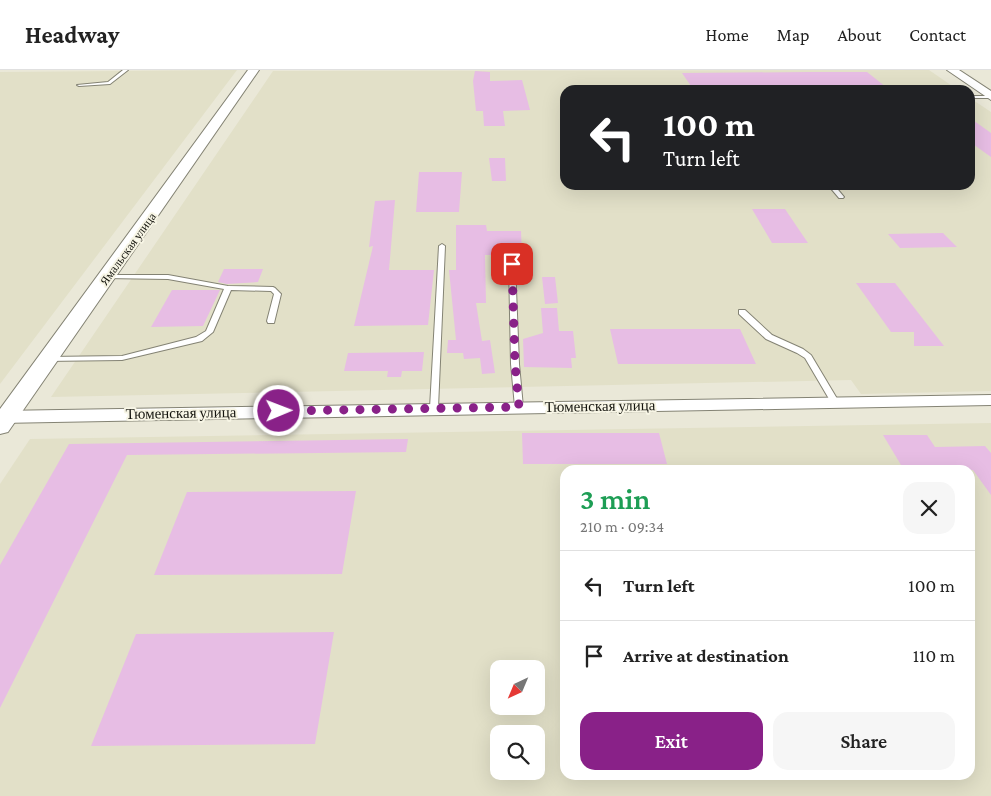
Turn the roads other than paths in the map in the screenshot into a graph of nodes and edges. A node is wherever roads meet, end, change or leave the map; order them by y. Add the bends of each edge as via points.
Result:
1 (126, 70) edge
2 (254, 70) edge
3 (952, 70) edge
4 (79, 85) dead end
5 (974, 85) edge
6 (975, 85) edge
7 (991, 96) edge
8 (975, 97) edge
9 (836, 190) edge
10 (841, 196) dead end
11 (442, 246) dead end
12 (512, 264) dead end
13 (107, 277) junction
14 (228, 288) junction
15 (742, 312) dead end
16 (271, 321) dead end
17 (48, 359) junction
18 (991, 400) edge
19 (835, 402) junction
20 (519, 407) junction
21 (434, 408) junction
22 (2, 420) edge

1 - 4 lane via 109,83
2 - 13 street, Ямальская улица
3 - 5 main road
6 - 7 main road
7 - 8 lane
9 - 10 lane
11 - 21 lane
12 - 20 lane
13 - 14 lane via 168,277
13 - 17 street, Ямальская улица
14 - 16 lane via 266,288 278,292
14 - 17 lane via 209,332 199,339 122,358
15 - 19 lane via 769,337 808,357
17 - 22 street, Ямальская улица
18 - 19 street, Тюменская улица
19 - 20 street, Тюменская улица
20 - 21 street, Тюменская улица
21 - 22 street, Тюменская улица

